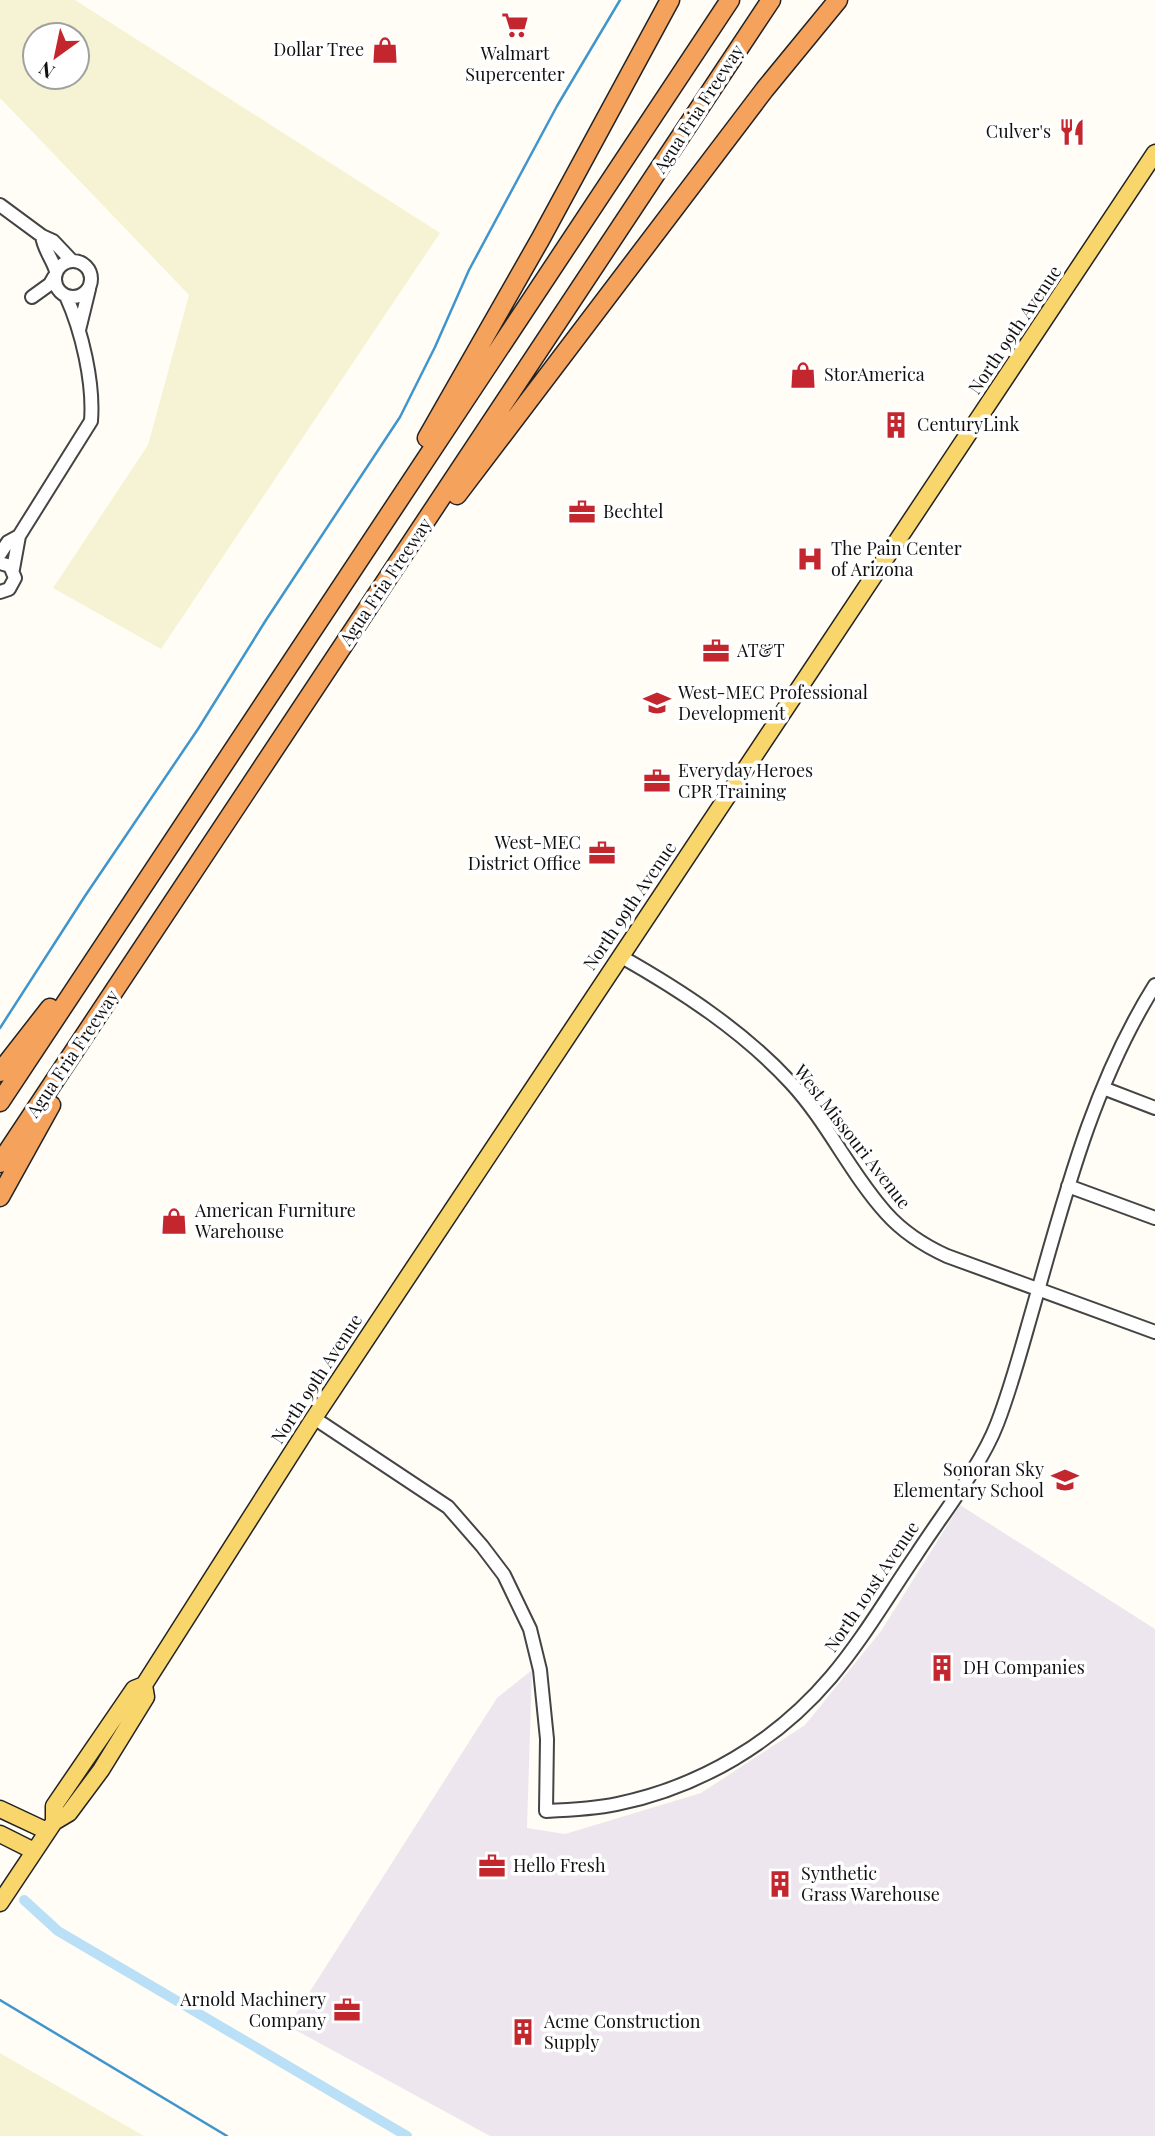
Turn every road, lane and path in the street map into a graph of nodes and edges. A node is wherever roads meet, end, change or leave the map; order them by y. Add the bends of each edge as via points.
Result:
1 (670, 0) edge
2 (730, 0) edge
3 (771, 0) edge
4 (838, 0) edge
5 (1155, 153) edge
6 (0, 205) edge
7 (42, 236) junction
8 (71, 260) junction
9 (55, 274) junction
10 (89, 289) junction
11 (63, 294) junction
12 (79, 330) junction
13 (19, 536) junction
14 (0, 554) edge
15 (356, 562) junction
16 (0, 563) edge
17 (13, 569) junction
18 (385, 581) junction
19 (0, 592) edge
20 (106, 941) junction
21 (620, 956) junction
22 (136, 959) junction
23 (1154, 990) edge
24 (0, 1072) edge
25 (1102, 1088) junction
26 (0, 1102) edge
27 (1155, 1108) edge
28 (0, 1163) edge
29 (1068, 1186) junction
30 (0, 1197) edge
31 (1155, 1218) edge
32 (1038, 1290) junction
33 (1155, 1332) edge
34 (314, 1418) junction
35 (0, 1809) edge
36 (50, 1826) junction
37 (0, 1834) edge
38 (34, 1851) junction
39 (6, 1894) edge

1 - 15 highway
2 - 15 highway, Agua Fria Freeway
3 - 18 highway, Agua Fria Freeway
4 - 18 highway via 742,119 439,519
5 - 21 main road, North 99th Avenue
6 - 7 street
7 - 8 street
7 - 9 street
8 - 9 street
8 - 10 street via 90,272
9 - 11 street via 55,284
9 - 11 street via 33,297
10 - 11 street via 80,296
10 - 12 street
11 - 12 street
12 - 13 street via 91,421
13 - 14 street
13 - 17 street
15 - 20 highway, Agua Fria Freeway
16 - 17 street
17 - 19 street via 12,586
18 - 22 highway, Agua Fria Freeway
20 - 24 highway
20 - 26 highway, Agua Fria Freeway
21 - 32 street, West Missouri Avenue via 713,1015 758,1050 807,1102 882,1208 904,1230 947,1256
21 - 34 main road, North 99th Avenue
22 - 28 highway, Agua Fria Freeway
22 - 30 highway
23 - 25 street, North 101st Avenue
25 - 27 street
25 - 29 street, North 101st Avenue
29 - 31 street
29 - 32 street, North 101st Avenue
32 - 33 street, West Missouri Avenue
32 - 34 street, North 101st Avenue via 988,1444 832,1676 755,1746 704,1775 629,1801 592,1808 546,1811 547,1739 540,1670 526,1619 504,1574 448,1507
34 - 36 main road, North 99th Avenue via 144,1685 134,1689 54,1806
35 - 36 main road
36 - 38 main road, North 99th Avenue
37 - 38 main road
38 - 39 main road, North 99th Avenue

